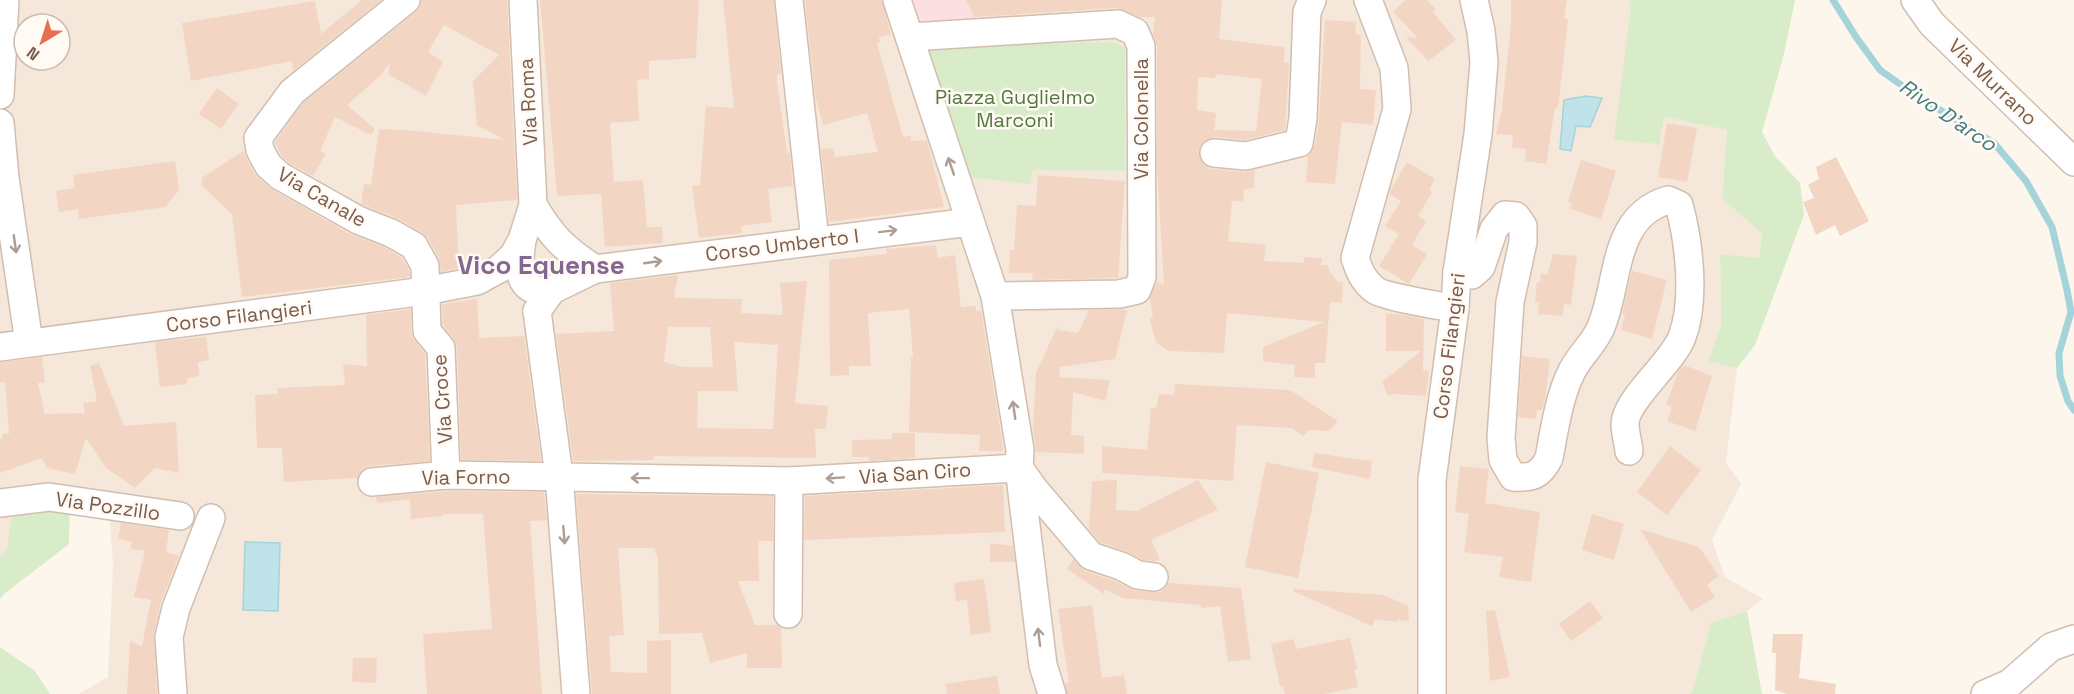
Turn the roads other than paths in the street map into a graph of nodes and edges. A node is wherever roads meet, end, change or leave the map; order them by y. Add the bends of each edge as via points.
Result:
1 (5, 0) edge
2 (406, 0) edge
3 (523, 0) edge
4 (789, 0) edge
5 (897, 0) edge
6 (1312, 0) edge
7 (1368, 0) edge
8 (1474, 0) edge
9 (1915, 0) edge
10 (910, 37) junction
11 (0, 95) edge
12 (0, 123) edge
13 (1214, 153) dead end
14 (2074, 162) edge
15 (533, 205) junction
16 (970, 222) junction
17 (522, 240) junction
18 (816, 240) junction
19 (595, 268) junction
20 (1457, 272) junction
21 (477, 281) junction
22 (425, 291) junction
23 (995, 296) junction
24 (544, 300) junction
25 (1455, 308) junction
26 (29, 343) junction
27 (0, 347) edge
28 (1629, 451) dead end
29 (1019, 468) junction
30 (446, 475) junction
31 (559, 476) junction
32 (789, 481) junction
33 (372, 482) dead end
34 (0, 503) edge
35 (180, 516) dead end
36 (211, 518) dead end
37 (1154, 577) dead end
38 (788, 614) dead end
39 (2074, 639) edge
40 (173, 694) edge
41 (576, 694) edge
42 (1052, 694) edge
43 (1432, 694) edge
44 (1984, 694) edge

1 - 11 street
2 - 22 street, Via Canale via 292,92 258,138 268,165 280,176 414,246 425,266
3 - 15 street, Via Roma
4 - 18 street
5 - 10 street
6 - 13 street via 1307,12 1299,143 1246,156
7 - 25 street via 1394,68 1397,110 1355,258 1362,277 1376,291
8 - 20 street, Corso Filangieri via 1484,62 1478,134
9 - 14 street, Via Murrano via 1932,24
16 -> 10 street
10 - 23 street, Via Colonella via 1118,24 1135,32 1141,46 1142,277 1137,290 1119,294
12 -> 26 street
15 - 17 street
15 - 19 street via 553,236 569,252
18 -> 16 street, Corso Umberto I
16 - 23 street
17 - 21 street via 499,269
17 - 24 street via 519,271
19 -> 18 street, Corso Umberto I
19 - 24 street, Corso Umberto I
20 - 25 street, Corso Filangieri
20 - 28 street via 1472,275 1481,267 1494,229 1505,215 1516,216 1523,226 1524,242 1510,302 1501,438 1503,460 1513,477 1528,478 1543,470 1549,458 1570,374 1601,328 1622,244 1640,214 1668,200 1679,205 1688,261 1687,314 1682,337 1672,355 1635,400 1624,422
21 - 22 street, Corso Filangieri
21 - 24 street
22 - 26 street, Corso Filangieri
22 - 30 street, Via Croce via 426,331 441,348
29 -> 23 street via 1016,420
24 - 31 street
25 - 43 street, Corso Filangieri via 1432,480
26 - 27 street, Corso Filangieri
29 -> 32 street, Via San Ciro
29 - 37 street via 1091,556 1138,575
42 -> 29 street via 1043,665
30 - 31 street, Via Forno
30 - 33 street, Via Forno
32 -> 31 street, Via San Ciro
31 -> 41 street
32 - 38 street
34 - 35 street, Via Pozzillo via 49,497
36 - 40 street via 176,608 170,637
39 - 44 street via 2051,647 2010,683

